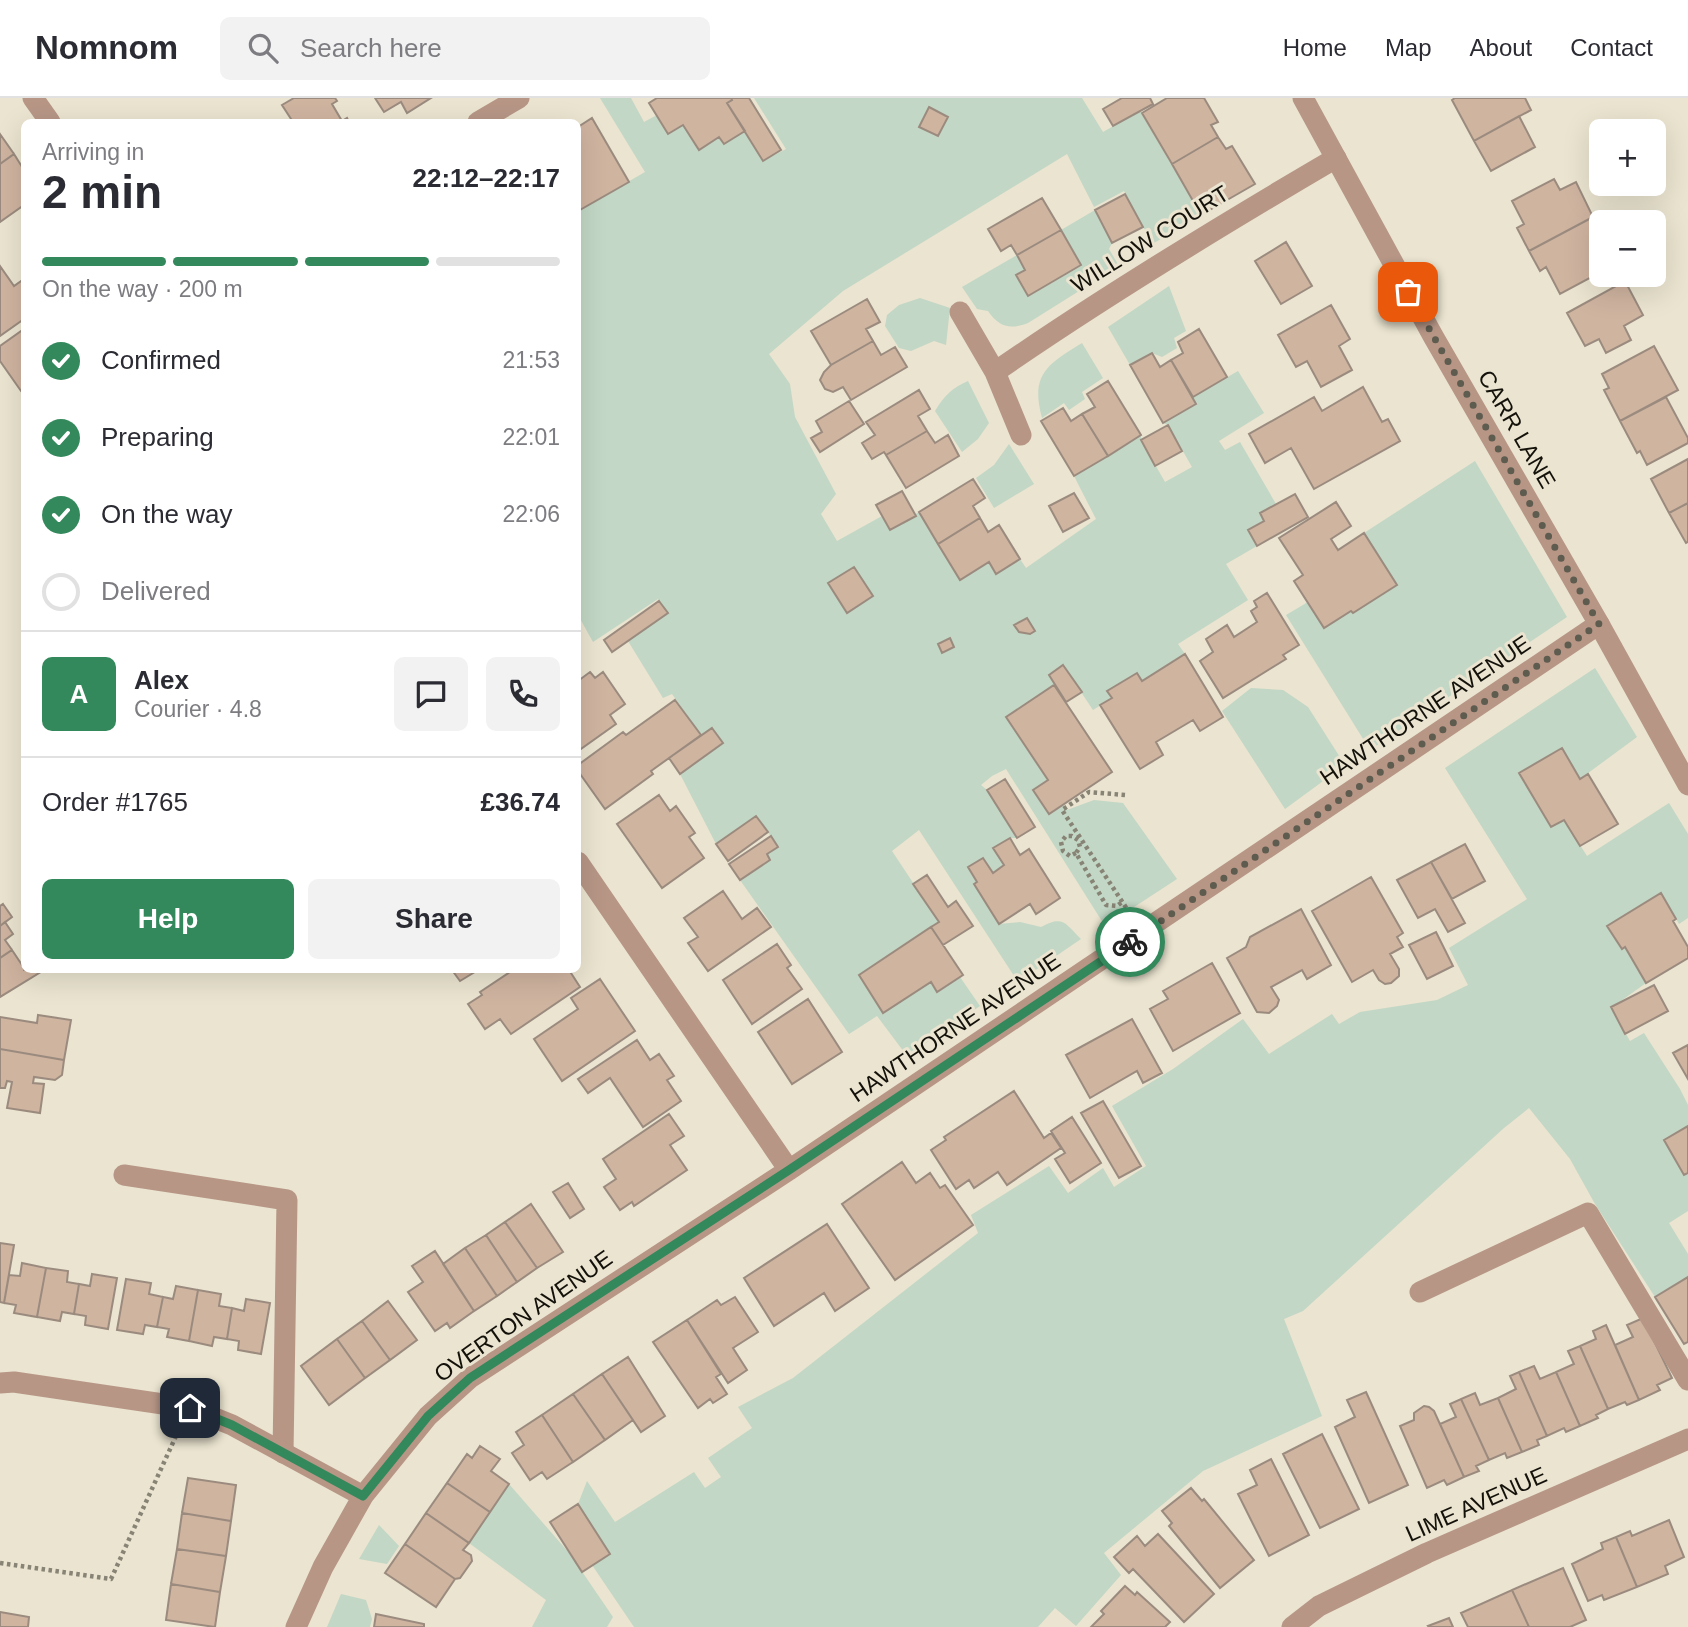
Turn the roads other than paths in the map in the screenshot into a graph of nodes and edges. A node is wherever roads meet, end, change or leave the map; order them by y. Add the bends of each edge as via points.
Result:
1 (33, 98) edge
2 (519, 98) edge
3 (1303, 98) edge
4 (48, 119) edge
5 (483, 119) edge
6 (1336, 158) junction
7 (960, 312) dead end
8 (995, 372) junction
9 (1021, 435) dead end
10 (1599, 624) junction
11 (1688, 785) edge
12 (581, 866) edge
13 (789, 1170) junction
14 (124, 1175) dead end
15 (1420, 1292) dead end
16 (1688, 1380) edge
17 (0, 1383) edge
18 (1688, 1439) edge
19 (283, 1453) junction
20 (363, 1496) junction
21 (296, 1627) edge
22 (1292, 1627) edge

1 - 4 street
2 - 5 street
3 - 6 street, CARR LANE
6 - 8 street, WILLOW COURT via 1168,257
6 - 10 street, CARR LANE
7 - 8 street
8 - 9 street
10 - 11 street, CARR LANE
10 - 13 street, HAWTHORNE AVENUE
12 - 13 street
13 - 20 street, OVERTON AVENUE via 470,1378 428,1416
14 - 19 street via 287,1200
15 - 16 street via 1588,1213
17 - 19 street via 190,1408
18 - 22 street, LIME AVENUE via 1427,1553 1319,1606
19 - 20 street
20 - 21 street, OVERTON AVENUE

